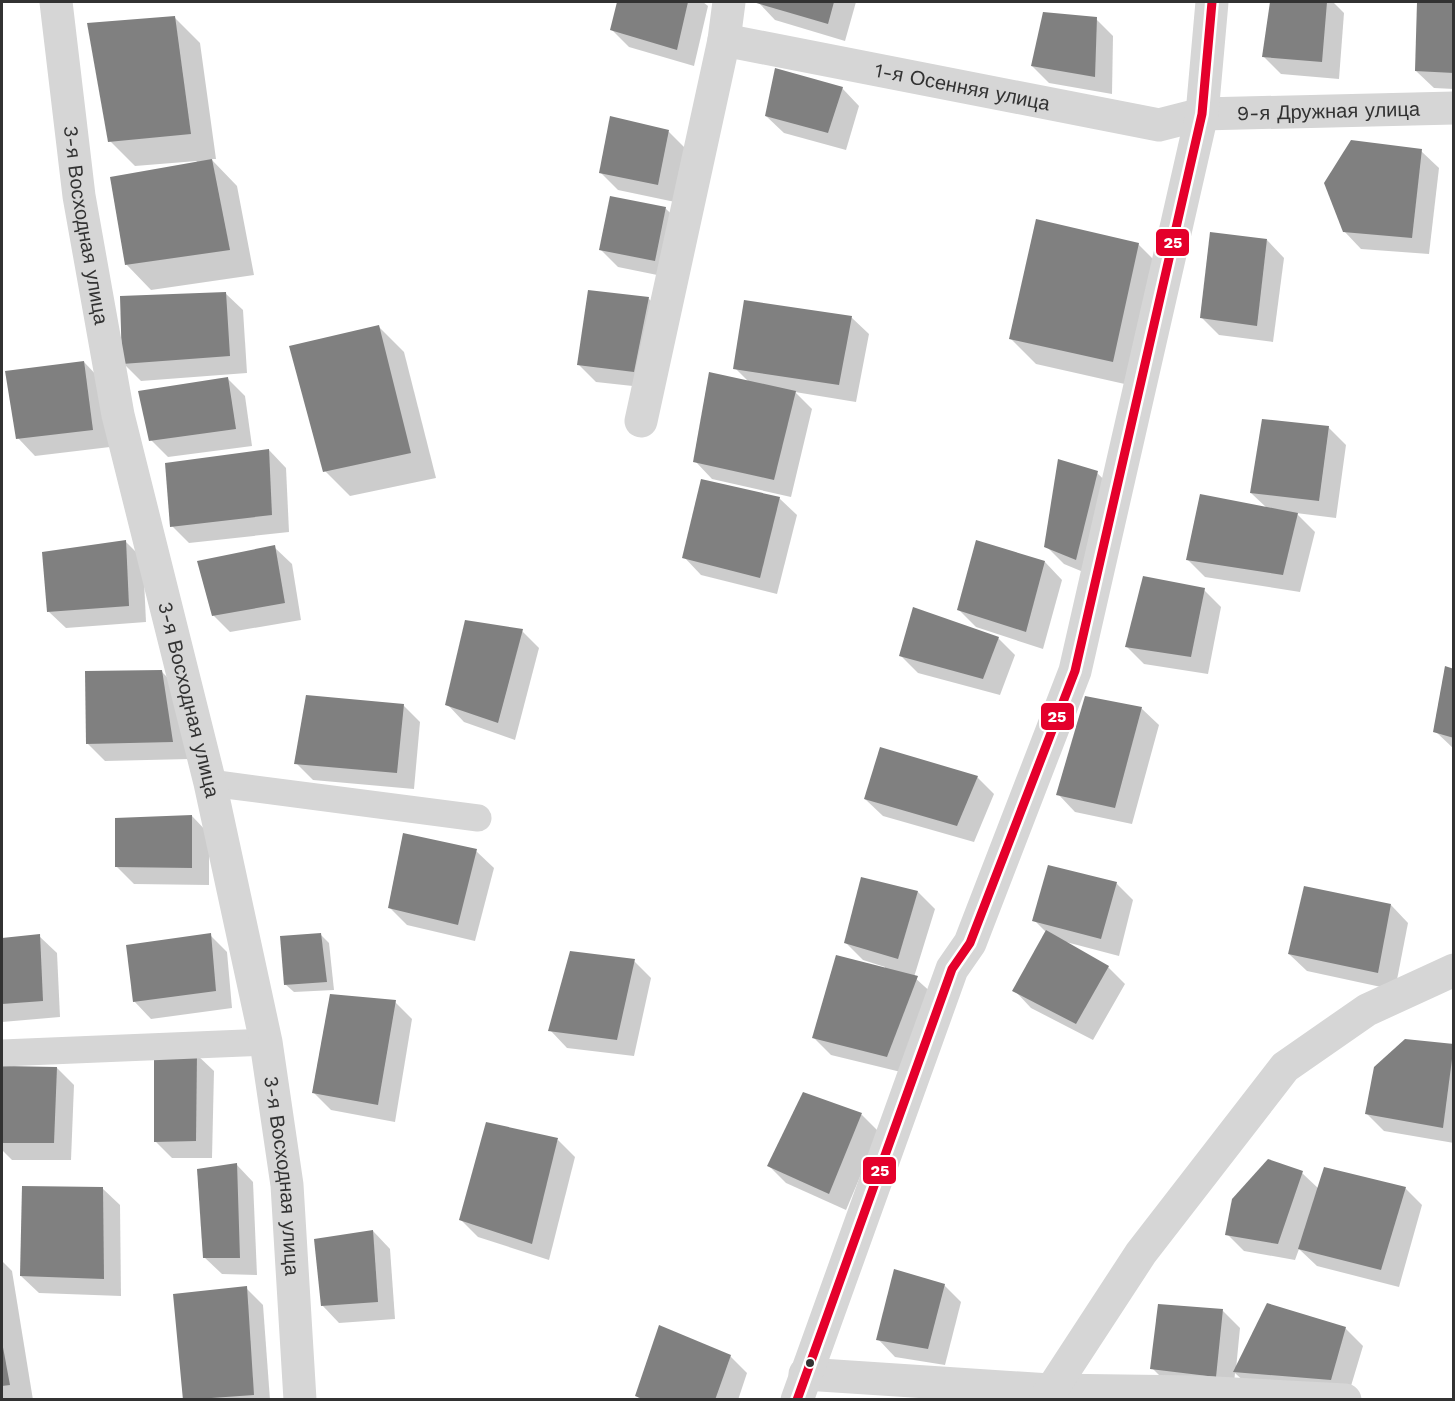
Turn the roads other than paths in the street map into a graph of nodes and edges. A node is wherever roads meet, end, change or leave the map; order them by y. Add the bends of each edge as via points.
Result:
1 (56, 2) edge
2 (729, 2) edge
3 (1212, 2) edge
4 (724, 40) junction
5 (1454, 108) edge
6 (1202, 114) junction
7 (641, 421) dead end
8 (210, 783) junction
9 (478, 818) dead end
10 (1454, 970) edge
11 (266, 1042) junction
12 (2, 1053) edge
13 (801, 1387) edge
14 (1047, 1395) edge
15 (300, 1400) edge
16 (1345, 1400) edge

1 - 8 street, 3-я Восходная улица via 79,196 118,415
2 - 4 street
3 - 6 street
4 - 6 street, 1-я Осенняя улица via 1159,125
4 - 7 street
5 - 6 street, 9-я Дружная улица
6 - 13 street via 1076,671 970,943 952,969
8 - 9 lane
8 - 11 street, 3-я Восходная улица
10 - 14 street via 1367,1010 1285,1067 1142,1253
11 - 12 lane
11 - 15 street, 3-я Восходная улица via 287,1185
13 - 14 street
14 - 16 street via 1197,1392

